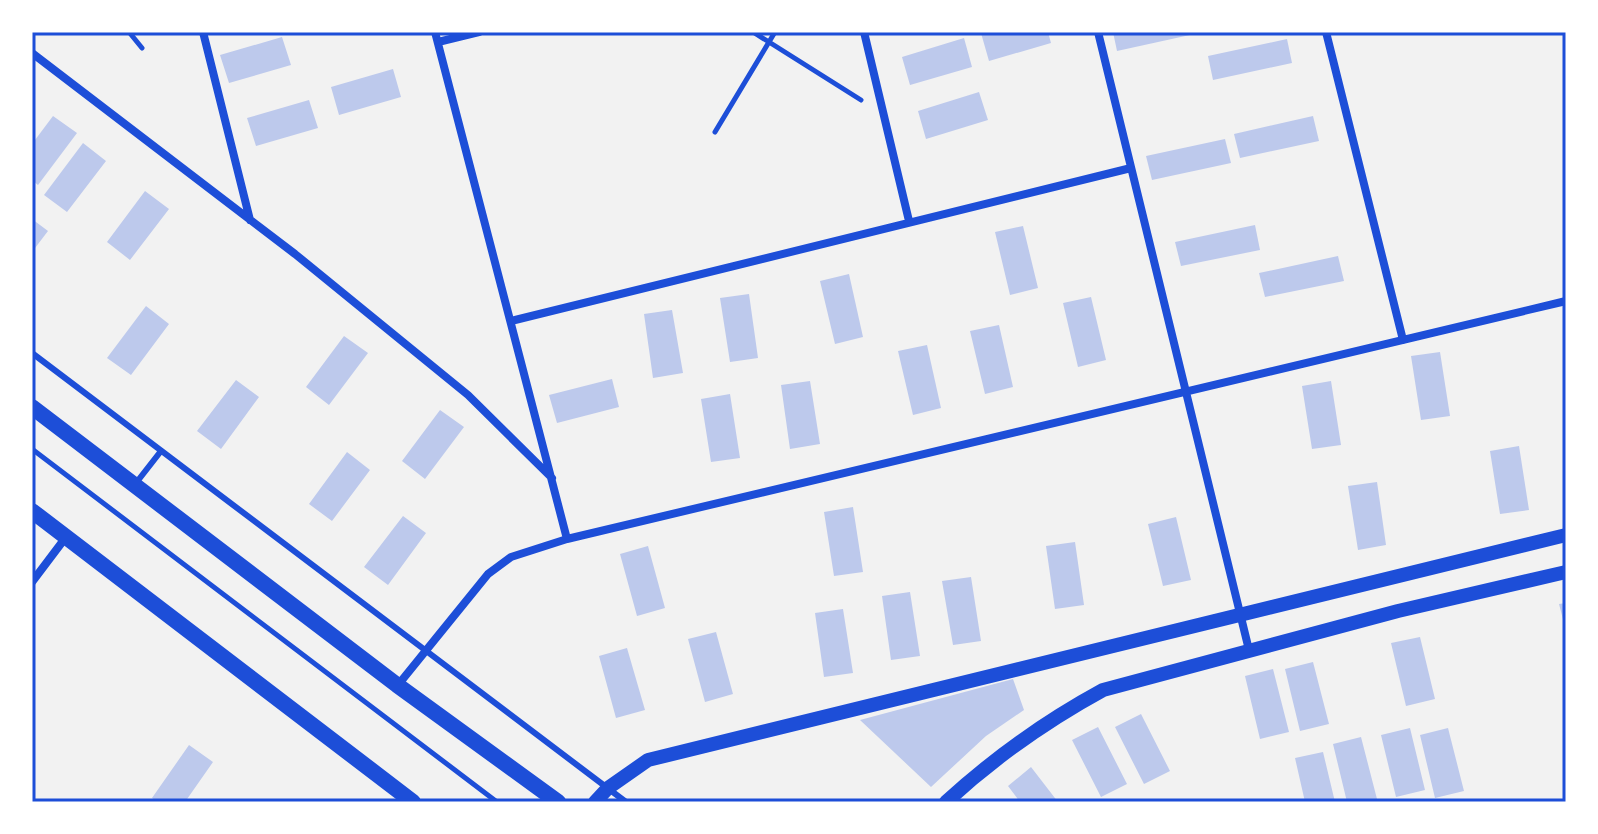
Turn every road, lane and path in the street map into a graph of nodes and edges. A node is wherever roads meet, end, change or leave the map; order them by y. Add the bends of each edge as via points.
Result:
1 (129, 32) edge
2 (203, 32) edge
3 (435, 32) edge
4 (479, 32) edge
5 (753, 32) edge
6 (775, 32) edge
7 (864, 32) edge
8 (1098, 32) edge
9 (1326, 32) edge
10 (768, 41) junction
11 (438, 42) junction
12 (142, 48) dead end
13 (32, 53) edge
14 (884, 114) junction
15 (715, 132) dead end
16 (1131, 168) junction
17 (250, 220) junction
18 (909, 221) junction
19 (1566, 301) edge
20 (511, 321) junction
21 (1403, 340) junction
22 (32, 353) edge
23 (1185, 392) junction
24 (32, 407) edge
25 (32, 449) edge
26 (161, 451) junction
27 (552, 478) junction
28 (135, 485) junction
29 (32, 511) edge
30 (1566, 535) edge
31 (66, 537) junction
32 (567, 539) junction
33 (1566, 572) edge
34 (32, 582) edge
35 (1239, 615) junction
36 (1249, 650) junction
37 (424, 652) junction
38 (397, 685) junction
39 (608, 788) junction
40 (413, 802) edge
41 (497, 802) edge
42 (558, 802) edge
43 (595, 802) edge
44 (626, 802) edge
45 (946, 802) edge

1 - 12 path
2 - 17 street
3 - 11 street
4 - 11 street
5 - 10 path
6 - 10 path
7 - 14 street
8 - 16 street
9 - 21 street
10 - 14 path
10 - 15 path
11 - 20 street
13 - 17 street
14 - 18 street
16 - 18 street
16 - 23 street
17 - 27 street via 468,395
18 - 20 street
19 - 21 street
20 - 27 street
21 - 23 street
22 - 26 lane
23 - 32 street
23 - 35 street
24 - 28 main road
25 - 41 path
26 - 28 lane
26 - 37 lane
27 - 32 street
28 - 38 main road
29 - 31 main road
30 - 35 street
31 - 34 street
31 - 40 main road
32 - 37 street via 511,557 488,574
33 - 36 street
35 - 36 street
35 - 39 street via 648,760
36 - 45 street via 1103,690 1023,739
37 - 38 street
37 - 39 lane
38 - 42 main road
39 - 43 street
39 - 44 lane

